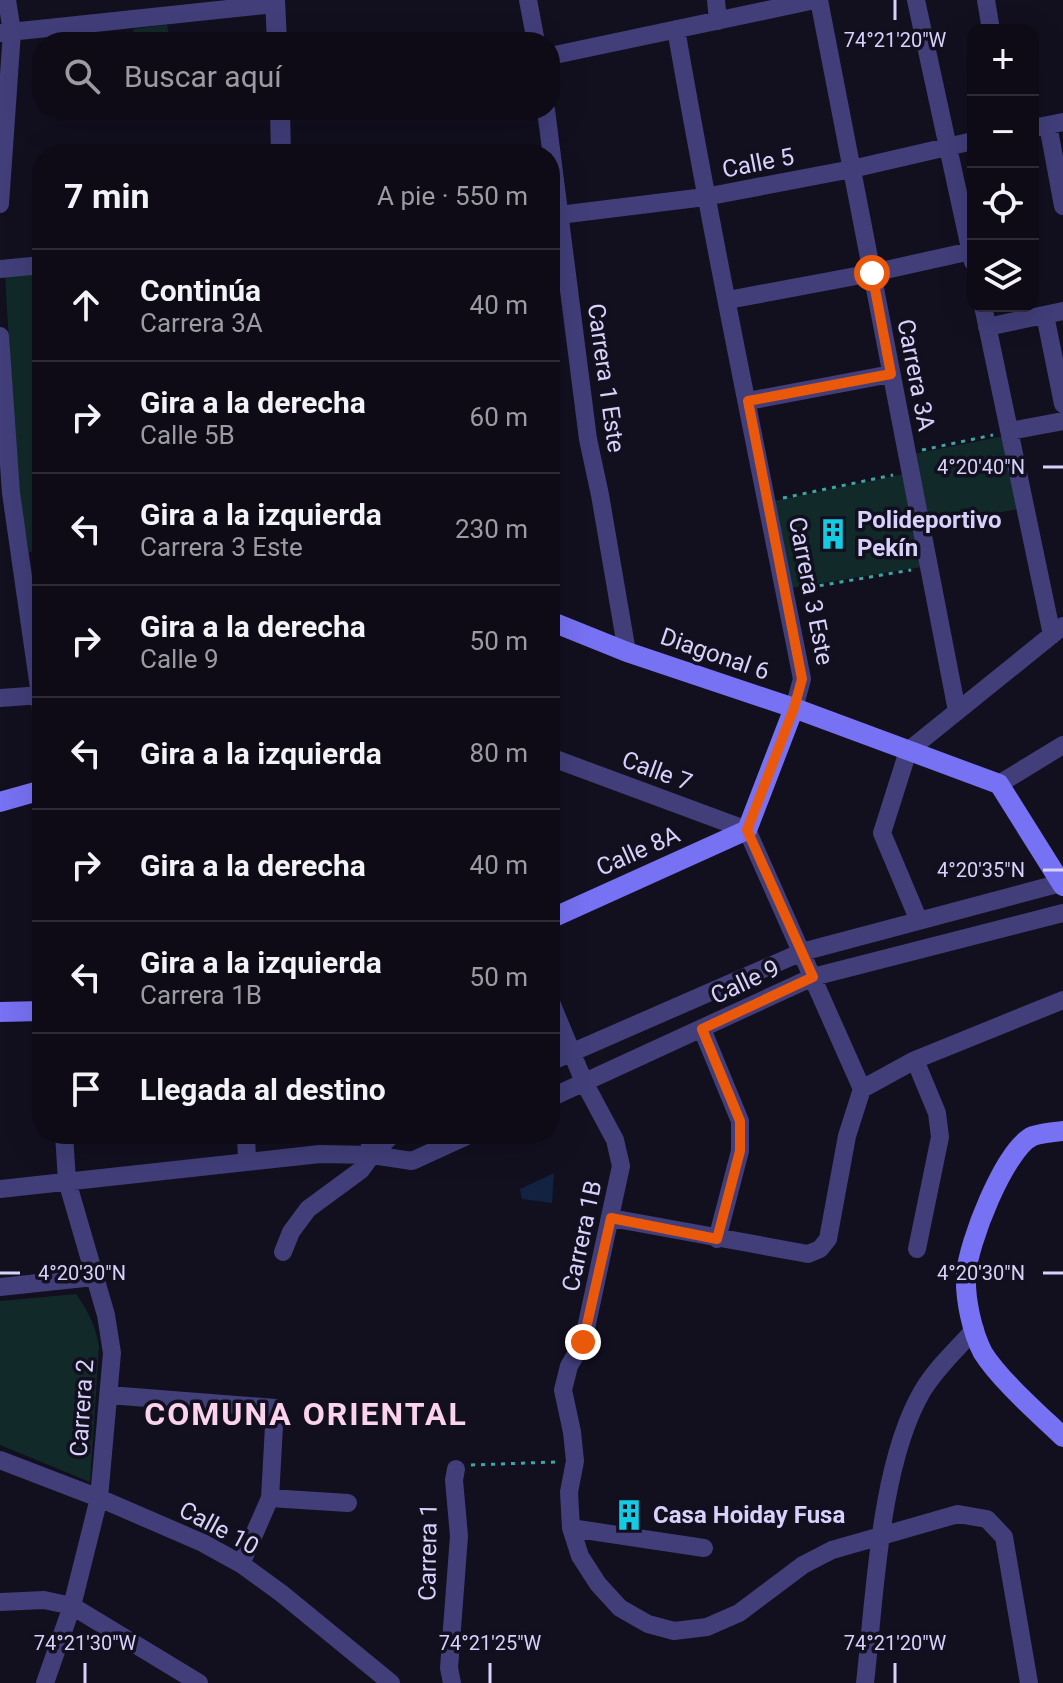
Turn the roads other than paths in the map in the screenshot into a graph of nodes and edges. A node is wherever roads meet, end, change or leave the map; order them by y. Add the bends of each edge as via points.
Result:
1 (7, 0) edge
2 (528, 0) edge
3 (716, 0) edge
4 (817, 0) edge
5 (916, 0) edge
6 (986, 0) edge
7 (275, 2) edge
8 (718, 21) junction
9 (990, 24) edge
10 (676, 29) junction
11 (276, 32) edge
12 (534, 32) edge
13 (6, 33) edge
14 (560, 54) edge
15 (284, 120) edge
16 (547, 120) edge
17 (1048, 125) edge
18 (967, 142) edge
19 (282, 144) edge
20 (549, 144) edge
21 (948, 146) junction
22 (852, 169) junction
23 (705, 197) junction
24 (0, 204) edge
25 (1063, 206) edge
26 (560, 214) edge
27 (969, 240) edge
28 (560, 249) edge
29 (967, 257) edge
30 (32, 266) edge
31 (0, 269) edge
32 (872, 273) junction
33 (728, 300) junction
34 (984, 312) edge
35 (1054, 313) edge
36 (987, 327) junction
37 (0, 336) edge
38 (891, 374) junction
39 (748, 401) junction
40 (1063, 404) edge
41 (1063, 421) edge
42 (1010, 431) junction
43 (6, 493) edge
44 (560, 625) edge
45 (1058, 630) edge
46 (32, 643) edge
47 (627, 652) junction
48 (32, 696) edge
49 (0, 698) edge
50 (794, 708) junction
51 (957, 711) junction
52 (1063, 745) edge
53 (908, 751) junction
54 (560, 761) edge
55 (999, 784) junction
56 (32, 793) edge
57 (0, 802) edge
58 (747, 830) junction
59 (1062, 884) edge
60 (1063, 913) edge
61 (560, 914) edge
62 (919, 921) junction
63 (802, 952) junction
64 (813, 977) junction
65 (1063, 1000) edge
66 (32, 1011) edge
67 (0, 1012) edge
68 (560, 1025) edge
69 (702, 1029) junction
70 (571, 1053) junction
71 (560, 1058) edge
72 (915, 1060) junction
73 (584, 1082) junction
74 (862, 1089) junction
75 (560, 1093) edge
76 (1063, 1131) edge
77 (65, 1144) edge
78 (246, 1144) edge
79 (370, 1144) edge
80 (383, 1144) edge
81 (449, 1144) edge
82 (372, 1155) junction
83 (247, 1160) junction
84 (67, 1181) junction
85 (0, 1189) edge
86 (611, 1218) junction
87 (717, 1239) junction
88 (917, 1249) dead end
89 (283, 1252) dead end
90 (94, 1277) junction
91 (0, 1287) edge
92 (975, 1329) junction
93 (109, 1395) junction
94 (1063, 1437) edge
95 (0, 1460) edge
96 (456, 1469) road end
97 (99, 1498) junction
98 (270, 1498) junction
99 (348, 1503) dead end
100 (571, 1528) junction
101 (882, 1537) junction
102 (704, 1548) dead end
103 (241, 1564) junction
104 (0, 1602) edge
105 (72, 1606) junction
106 (367, 1666) junction
107 (173, 1675) edge
108 (45, 1683) edge
109 (199, 1683) edge
110 (356, 1683) edge
111 (391, 1683) edge
112 (452, 1683) edge
113 (865, 1683) edge
114 (1029, 1683) edge

1 - 13 street
2 - 12 street
3 - 8 street
4 - 8 street
4 - 22 street, Carrera 3A
5 - 21 street
6 - 9 street
7 - 11 street
7 - 13 street
8 - 10 street
10 - 14 street
10 - 23 street, Carrera 3 Este
13 - 24 street
15 - 19 street
16 - 20 street, Carrera 1 Este
17 - 25 street
18 - 21 street, Calle 5
21 - 22 street, Calle 5
21 - 27 street
22 - 23 street, Calle 5
22 - 32 street, Carrera 3A
23 - 26 street, Calle 5
23 - 33 street, Carrera 3 Este
28 - 47 street, Carrera 1 Este
29 - 32 street
30 - 31 street
32 - 33 street
32 - 38 street, Carrera 3A
33 - 39 street, Carrera 3 Este
34 - 36 street
35 - 36 street
35 - 40 street
36 - 42 street
37 - 43 street
38 - 39 street
38 - 51 street, Carrera 3A
39 - 50 street, Carrera 3 Este via 802,679
41 - 42 street
42 - 45 street
43 - 46 street
44 - 47 main road, Diagonal 6
45 - 51 street
47 - 50 main road, Diagonal 6
48 - 49 street
50 - 53 main road, Diagonal 6
50 - 58 main road, Carrera 3 Este
51 - 53 street
52 - 55 street
53 - 55 main road, Diagonal 6
53 - 62 street via 882,833
54 - 58 street, Calle 7
55 - 59 main road
56 - 57 main road
58 - 61 main road, Calle 8A
58 - 63 street
59 - 62 street, Calle 9
60 - 64 street, Calle 9
62 - 63 street, Calle 9
63 - 64 street
63 - 70 street, Calle 9
64 - 69 street, Calle 9
64 - 74 street
65 - 72 street
66 - 67 main road
68 - 70 street, Carrera 1B
69 - 73 street, Calle 9
69 - 87 street via 740,1121 740,1151
70 - 71 street, Calle 9
70 - 73 street, Carrera 1B
72 - 74 street
72 - 88 street via 937,1113 940,1137
73 - 75 street, Calle 9
73 - 86 street, Carrera 1B via 615,1140 621,1166
74 - 87 street via 847,1136 828,1239 820,1249 808,1254
76 - 92 main road via 1032,1137 1011,1155 983,1214 966,1275
77 - 84 street, Carrera 2
78 - 83 street
79 - 82 street
80 - 82 street
81 - 82 street via 412,1161
82 - 83 street
82 - 89 street via 361,1170 308,1209
83 - 84 street
84 - 85 street
84 - 90 street, Carrera 2
86 - 87 street
86 - 100 street, Carrera 1B via 583,1342 563,1390 575,1461 569,1492
90 - 91 street
90 - 93 street, Carrera 2 via 112,1353
92 - 94 main road via 983,1352 1000,1373
92 - 101 street via 939,1368 908,1420
93 - 97 street, Carrera 2
93 - 98 street via 275,1408
95 - 97 street, Calle 10
96 - 112 street, Carrera 1 via 459,1536
97 - 103 street, Calle 10
97 - 105 street, Carrera 2
98 - 99 street
98 - 103 street
100 - 101 street, Carrera 1B via 580,1556 620,1608 674,1631 728,1618 832,1550
100 - 102 street
101 - 113 street
101 - 114 street, Carrera 1B via 958,1514 987,1519 1004,1537
103 - 106 street, Calle 10
104 - 105 street via 44,1600
105 - 107 street
105 - 108 street, Carrera 2
106 - 110 street
106 - 111 street, Calle 10
107 - 109 street

